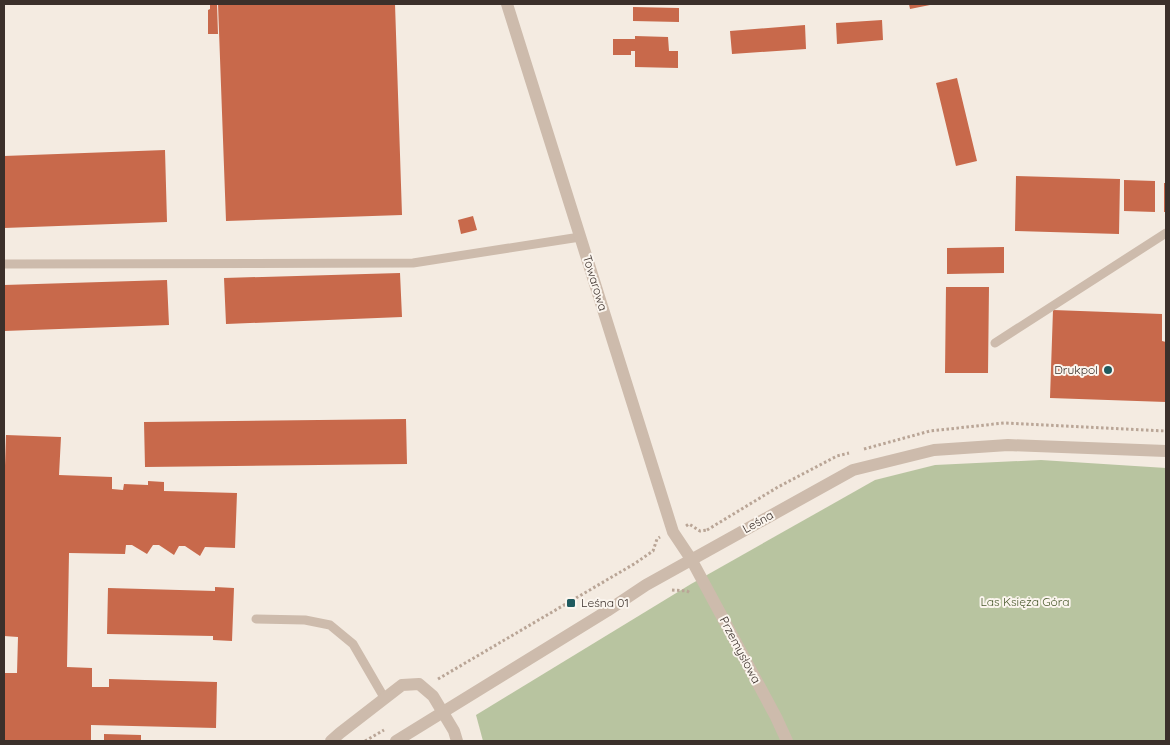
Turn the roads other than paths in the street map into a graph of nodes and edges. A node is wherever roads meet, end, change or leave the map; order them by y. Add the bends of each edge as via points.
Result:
1 (508, 4) edge
2 (1166, 233) edge
3 (580, 237) junction
4 (4, 264) edge
5 (995, 343) dead end
6 (1166, 450) edge
7 (691, 559) junction
8 (256, 619) dead end
9 (385, 699) junction
10 (443, 713) junction
11 (331, 741) edge
12 (396, 741) edge
13 (457, 741) edge
14 (787, 741) edge

1 - 3 street, Towarowa
2 - 5 lane
3 - 4 lane via 413,263
3 - 7 street, Towarowa via 673,532
6 - 7 street, Leśna via 1008,445 934,450 853,470
7 - 10 street, Leśna
7 - 14 street, Przemysłowa
8 - 9 lane via 305,620 330,625 353,644
9 - 10 street via 402,685 419,684 433,696
9 - 11 street
10 - 12 street, Leśna
10 - 13 street

